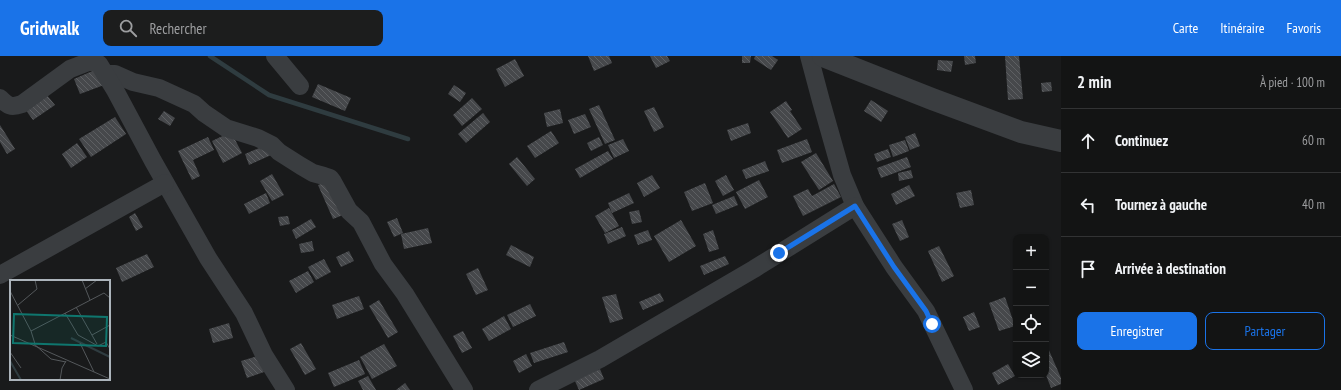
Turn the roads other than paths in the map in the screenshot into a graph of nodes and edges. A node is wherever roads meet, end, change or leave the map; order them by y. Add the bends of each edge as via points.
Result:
1 (275, 56) edge
2 (809, 56) edge
3 (830, 58) edge
4 (105, 74) junction
5 (300, 86) dead end
6 (0, 98) edge
7 (1061, 141) edge
8 (166, 183) junction
9 (855, 206) junction
10 (0, 276) edge
11 (286, 390) edge
12 (464, 390) edge
13 (538, 390) edge
14 (964, 390) edge

1 - 5 street
2 - 9 street via 842,175
3 - 7 street via 1021,132
4 - 6 street via 99,64 88,62 70,70 22,104 14,107 7,105
4 - 8 street
4 - 12 street via 115,74 176,95 194,104 226,128 258,138 301,166 330,178 349,211 361,222 383,264 405,294
8 - 10 street
8 - 11 street via 208,258 244,313 264,355
9 - 13 street via 614,351
9 - 14 street via 926,311

